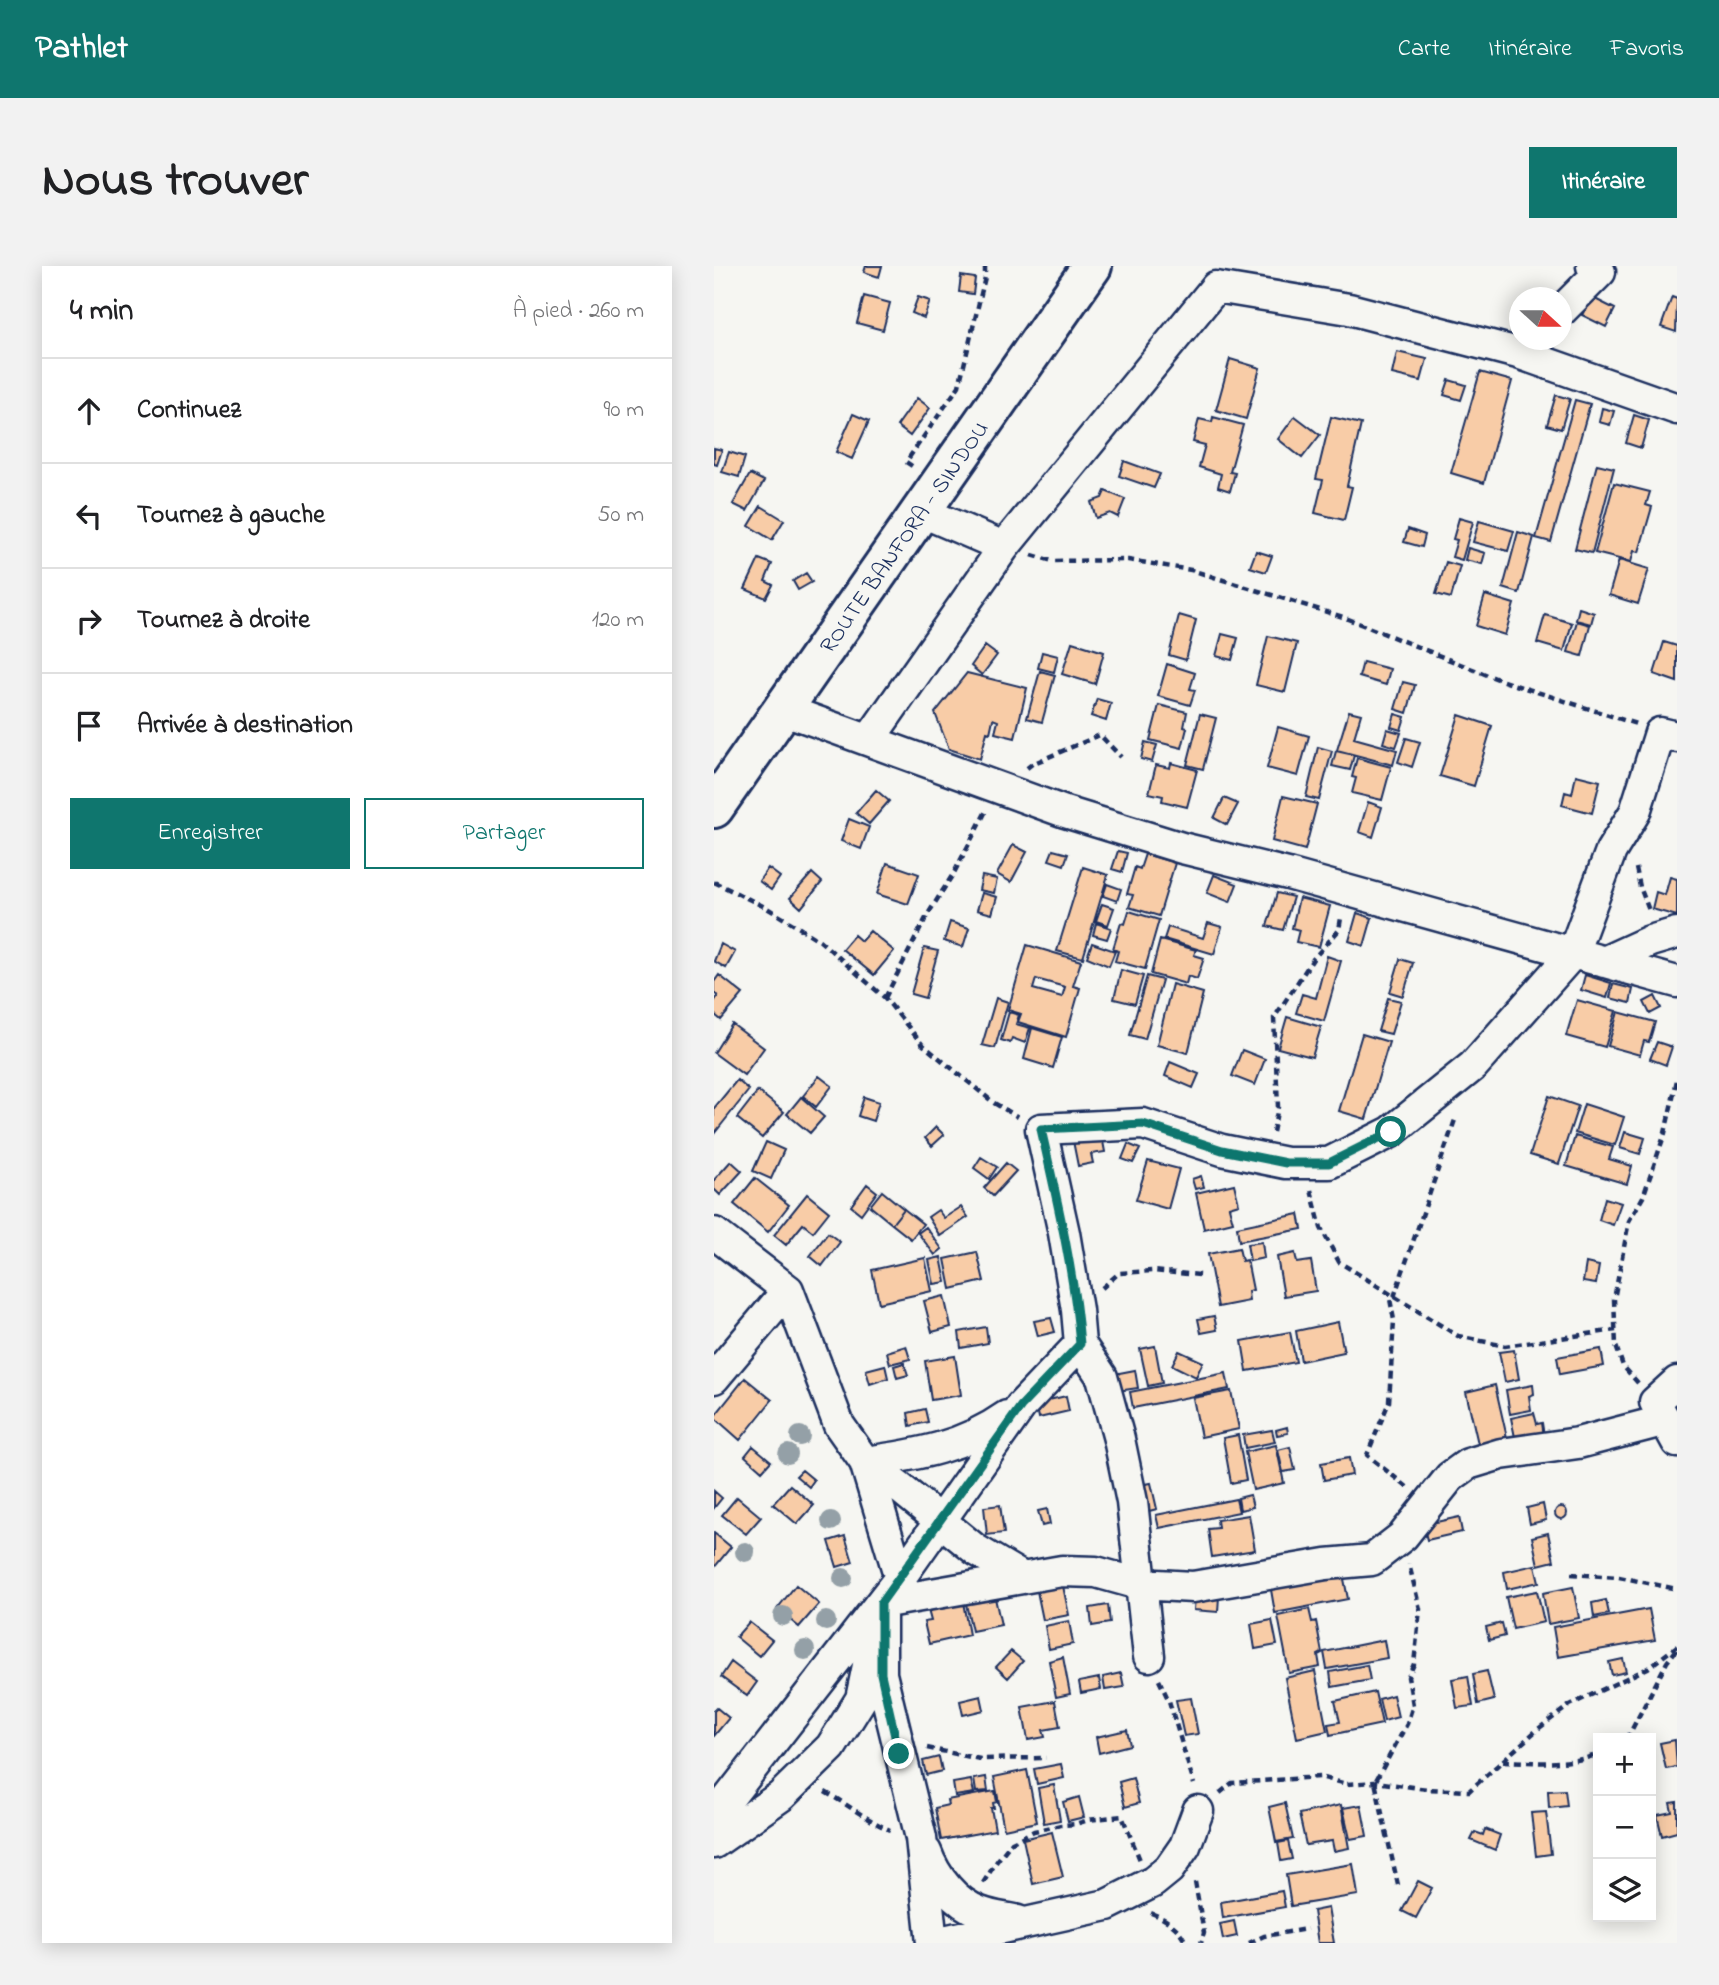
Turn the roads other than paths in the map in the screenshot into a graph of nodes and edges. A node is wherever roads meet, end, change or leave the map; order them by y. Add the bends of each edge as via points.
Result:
1 (1092, 266) edge
2 (1592, 266) edge
3 (1223, 276) edge
4 (1572, 300) edge
5 (1509, 343) edge
6 (1534, 350) edge
7 (1674, 409) edge
8 (929, 498) junction
9 (1004, 547) junction
10 (782, 709) junction
11 (1668, 735) edge
12 (869, 740) junction
13 (714, 808) edge
14 (1672, 935) edge
15 (1573, 953) junction
16 (1604, 962) junction
17 (1677, 982) edge
18 (714, 1233) edge
19 (788, 1290) junction
20 (1080, 1344) junction
21 (714, 1378) edge
22 (1677, 1382) edge
23 (1021, 1406) junction
24 (1666, 1421) edge
25 (865, 1462) junction
26 (940, 1522) junction
27 (900, 1578) junction
28 (1023, 1578) junction
29 (1139, 1584) junction
30 (881, 1603) junction
31 (1149, 1657) dead end
32 (1198, 1811) road end
33 (714, 1817) edge
34 (921, 1838) junction
35 (714, 1843) edge
36 (1025, 1922) junction
37 (934, 1943) edge

1 - 8 main road, ROUTE BANFORA - SINDOU
2 - 4 street via 1600,272
3 - 5 street via 1349,309
3 - 9 street
6 - 7 street
8 - 9 street
8 - 10 main road, ROUTE BANFORA - SINDOU
9 - 12 street
10 - 12 street
10 - 13 main road, ROUTE BANFORA - SINDOU
11 - 15 street via 1635,811 1611,850
12 - 15 street via 997,789 1182,848
14 - 16 street
15 - 16 street
15 - 20 street via 1473,1066 1391,1132 1329,1163 1260,1158 1143,1124 1041,1129 1064,1233
16 - 17 street
18 - 19 street
19 - 21 street
19 - 25 street via 839,1425
20 - 23 street
20 - 29 street via 1102,1377 1119,1439 1132,1502
22 - 24 street
23 - 25 street via 985,1432 947,1446
23 - 26 street
24 - 29 street via 1468,1464 1450,1477 1403,1536 1372,1560 1193,1587
25 - 26 street
25 - 27 street
26 - 27 street
26 - 28 street
27 - 30 street
28 - 29 street via 1062,1571 1096,1572
28 - 30 street
29 - 31 street
30 - 33 street
30 - 34 street via 881,1674
30 - 35 street via 861,1699 831,1747 781,1796
32 - 36 street via 1185,1846 1153,1882 1107,1905
34 - 36 street via 943,1884 969,1907
34 - 37 street
36 - 37 street

